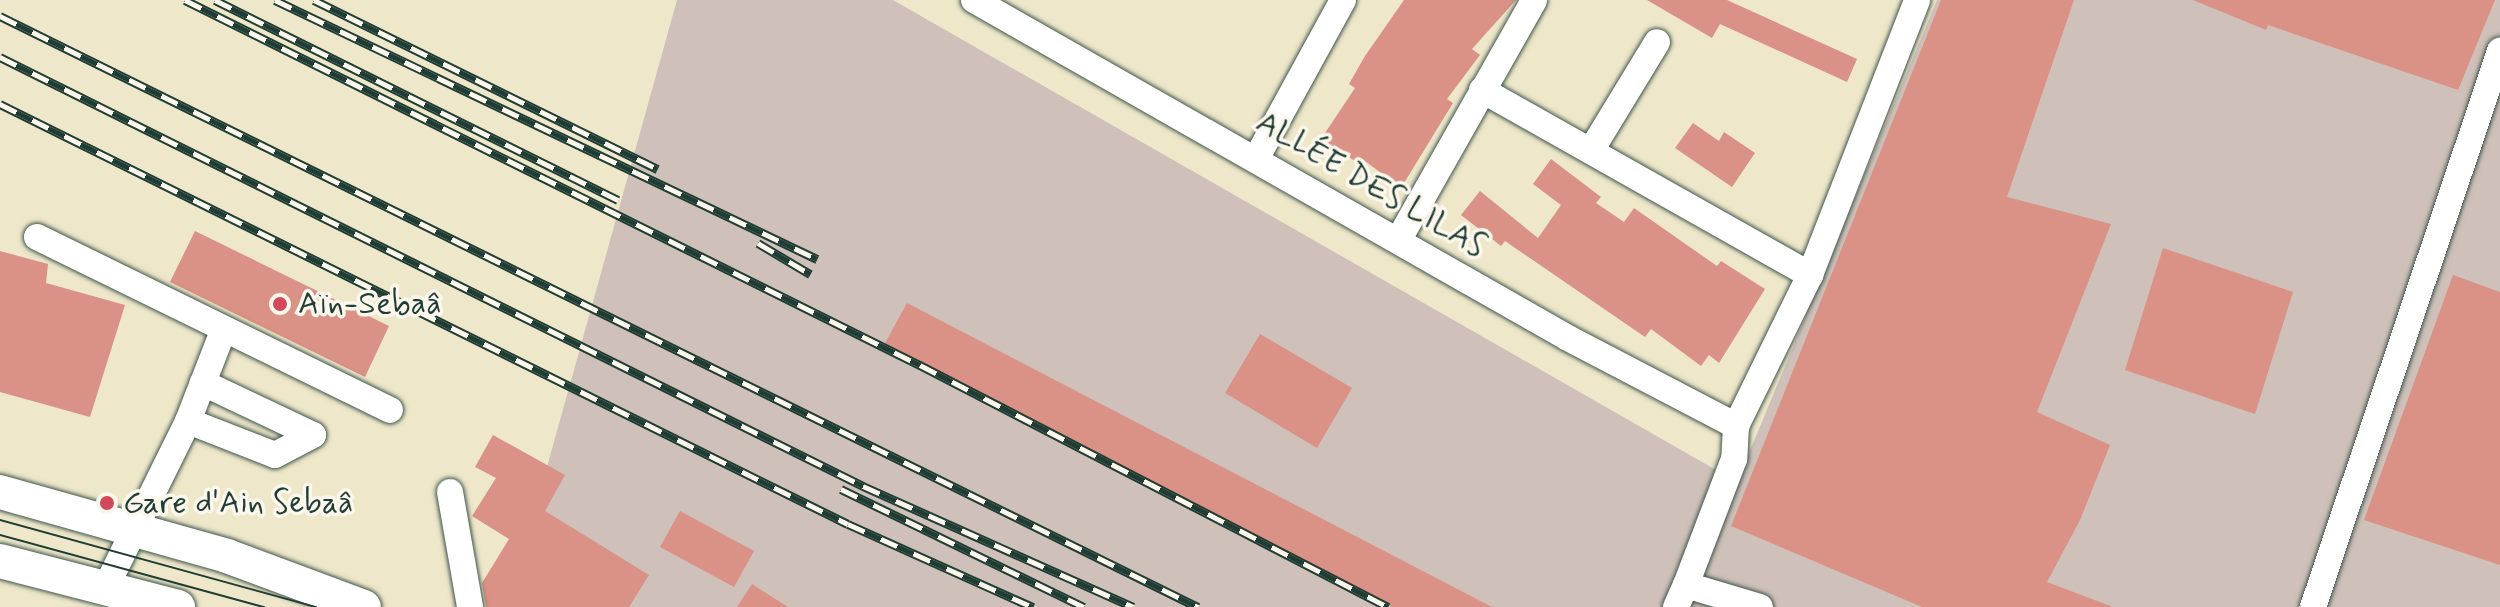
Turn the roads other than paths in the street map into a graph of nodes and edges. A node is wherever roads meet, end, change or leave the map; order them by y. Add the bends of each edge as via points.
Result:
1 (974, 0) edge
2 (1343, 0) edge
3 (1534, 0) edge
4 (1917, 0) edge
5 (1657, 42) dead end
6 (2500, 51) edge
7 (1482, 90) junction
8 (1592, 149) junction
9 (1256, 159) junction
10 (37, 237) dead end
11 (1399, 239) junction
12 (1810, 275) junction
13 (223, 331) junction
14 (203, 383) junction
15 (390, 410) dead end
16 (188, 421) junction
17 (1736, 426) junction
18 (0, 492) edge
19 (450, 492) dead end
20 (135, 530) junction
21 (1, 565) edge
22 (106, 587) junction
23 (1681, 596) edge
24 (178, 607) edge
25 (364, 607) edge
26 (470, 607) edge
27 (1760, 607) edge
28 (2313, 607) edge

1 - 9 street, ALLÉE DES LILAS
2 - 9 street
3 - 7 street
4 - 12 street
5 - 8 street
6 - 28 street
7 - 8 street
7 - 11 street
8 - 12 street
9 - 11 street, ALLÉE DES LILAS
10 - 13 street
11 - 17 street, ALLÉE DES LILAS via 1568,338
12 - 17 street
13 - 14 street
13 - 15 street
14 - 16 street
14 - 16 street via 313,435 275,455
16 - 20 street
17 - 23 street via 1734,459
18 - 20 main road
19 - 26 street
20 - 22 street
20 - 25 main road via 227,556
21 - 22 main road
22 - 24 main road
23 - 27 street

